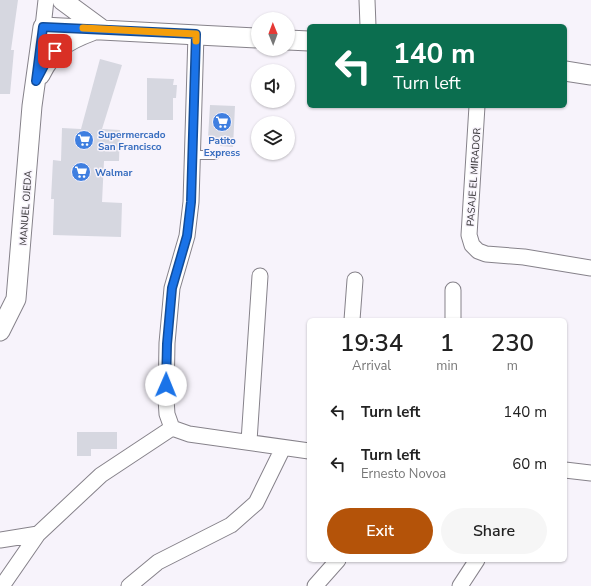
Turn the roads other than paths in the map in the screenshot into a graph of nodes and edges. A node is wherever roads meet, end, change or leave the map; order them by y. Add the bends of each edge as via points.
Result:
1 (46, 0) edge
2 (62, 0) edge
3 (367, 0) edge
4 (368, 24) edge
5 (43, 27) junction
6 (100, 28) junction
7 (196, 34) junction
8 (251, 38) edge
9 (295, 40) edge
10 (307, 41) edge
11 (567, 71) edge
12 (591, 75) edge
13 (36, 81) junction
14 (477, 108) edge
15 (192, 155) junction
16 (215, 155) dead end
17 (591, 268) edge
18 (260, 276) dead end
19 (355, 280) dead end
20 (453, 290) dead end
21 (352, 318) edge
22 (453, 318) edge
23 (0, 331) edge
24 (172, 428) junction
25 (250, 441) junction
26 (283, 448) junction
27 (307, 451) edge
28 (570, 470) edge
29 (591, 473) edge
30 (38, 534) junction
31 (0, 540) edge
32 (336, 562) edge
33 (476, 562) edge
34 (2, 586) edge
35 (128, 586) edge
36 (315, 586) edge
37 (460, 586) edge

1 - 5 street
2 - 6 street
3 - 4 street
5 - 6 street
5 - 13 street, MANUEL OJEDA
6 - 7 street
6 - 13 street via 75,38 55,51
7 - 8 street
7 - 15 street
9 - 10 street
11 - 12 street
13 - 23 street, MANUEL OJEDA via 17,293 10,314
14 - 17 street, PASAJE EL MIRADOR via 469,235 472,245 486,254 524,257
15 - 16 lane
15 - 24 street via 187,236 172,288 167,344 166,399 167,414
18 - 25 street
19 - 21 street
20 - 22 street
24 - 25 street via 189,434
24 - 30 street via 100,475
25 - 26 street
26 - 27 street
26 - 35 street via 256,503 231,526 158,562
28 - 29 street
30 - 31 street
30 - 34 street
32 - 36 street
33 - 37 street

